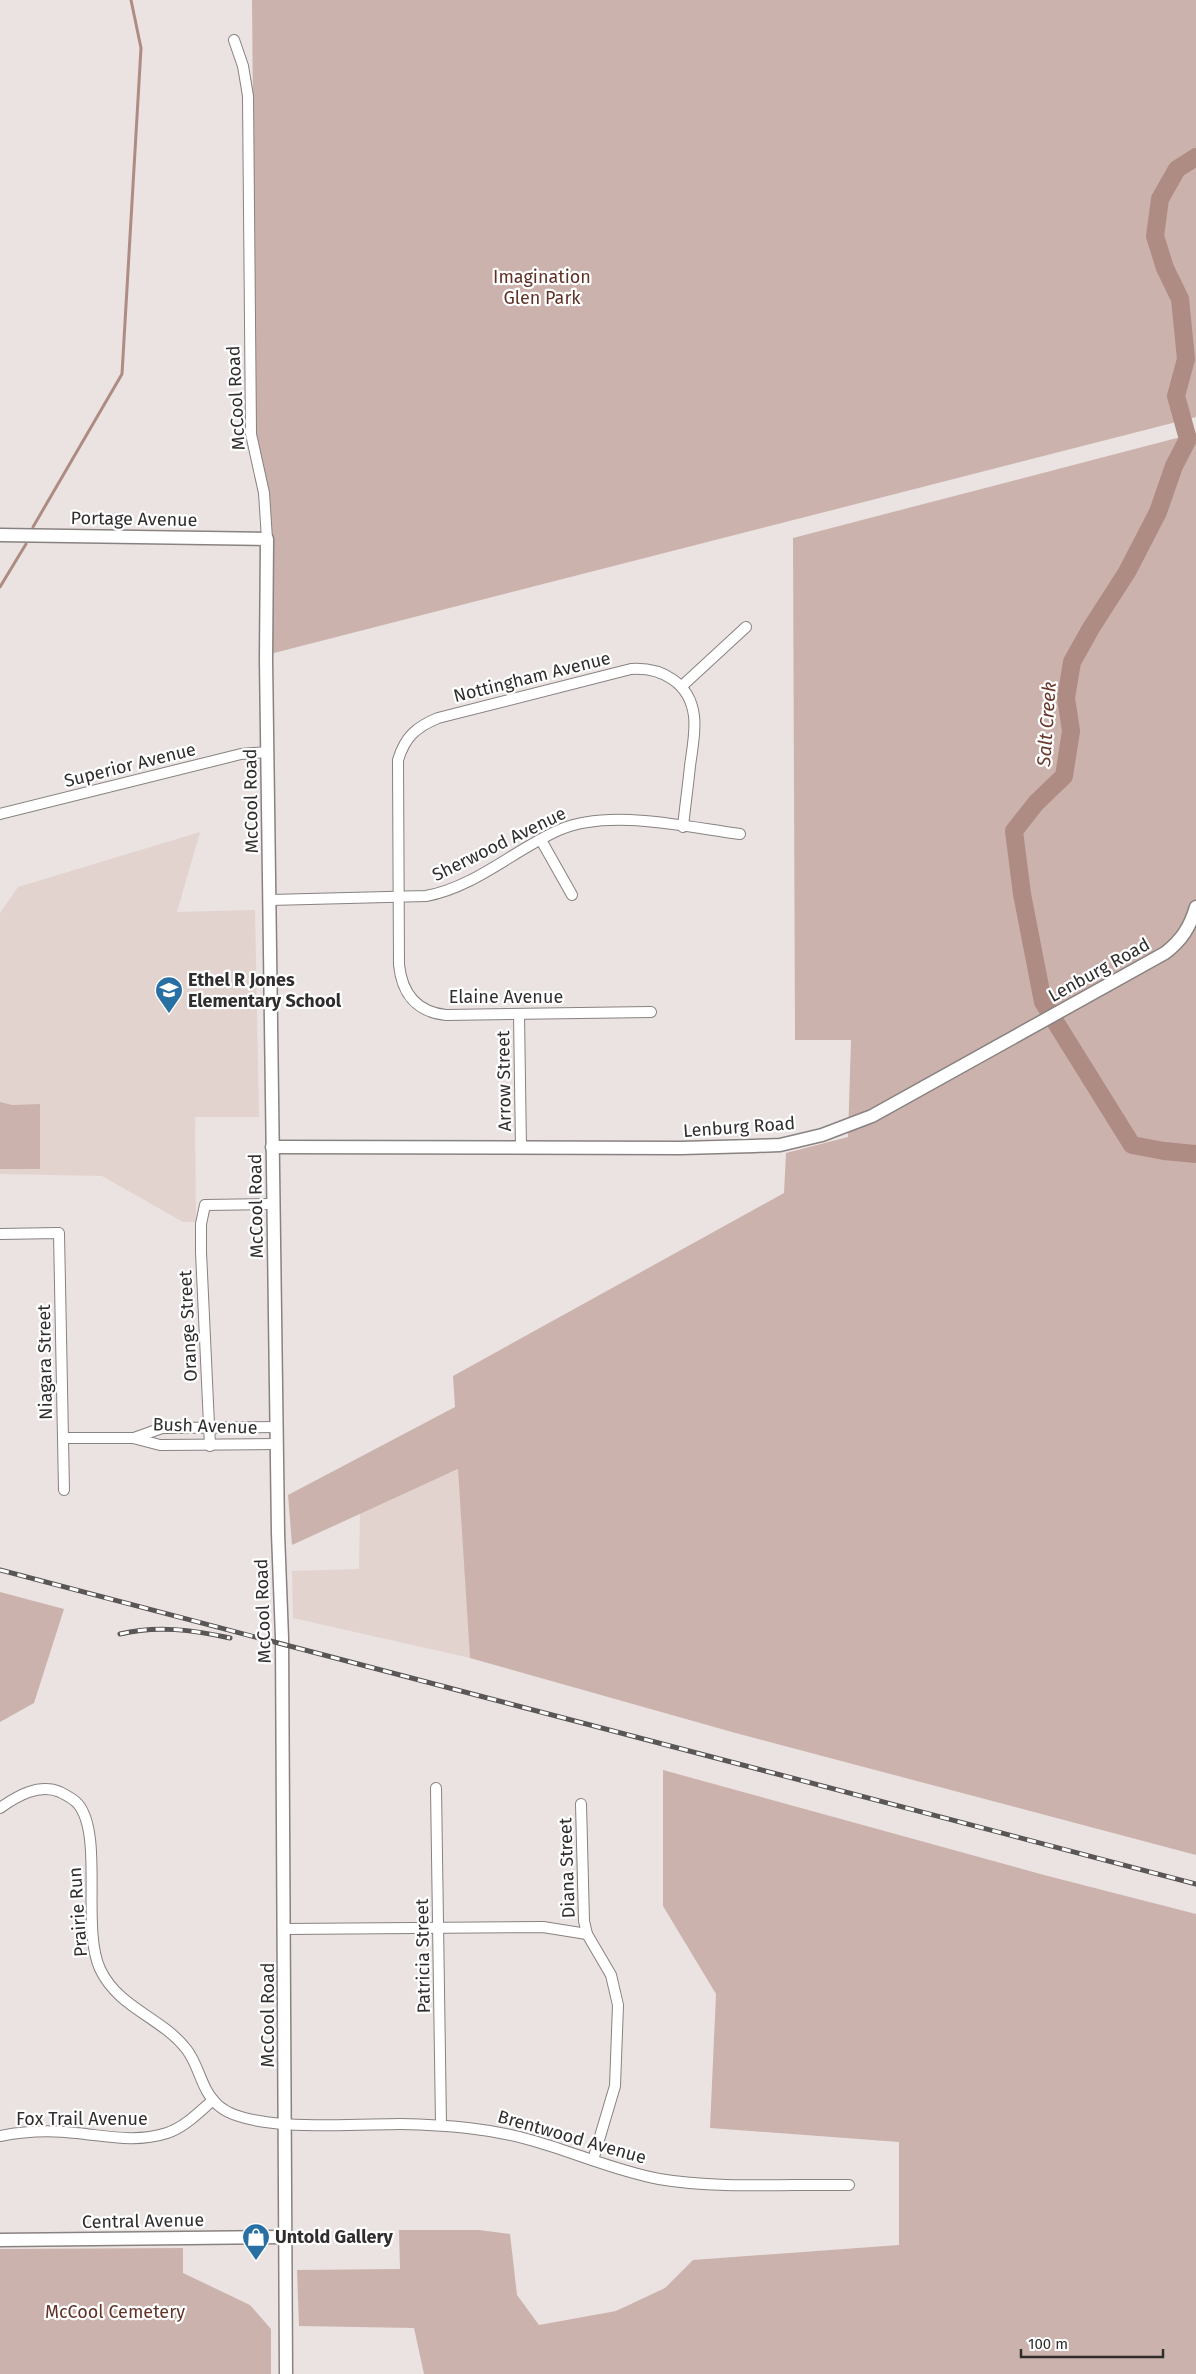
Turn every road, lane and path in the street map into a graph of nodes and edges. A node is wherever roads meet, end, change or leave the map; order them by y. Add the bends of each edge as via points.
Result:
1 (234, 40) dead end
2 (0, 535) edge
3 (267, 539) junction
4 (746, 627) dead end
5 (682, 686) junction
6 (268, 752) junction
7 (0, 814) edge
8 (683, 827) junction
9 (740, 834) dead end
10 (540, 840) junction
11 (572, 895) dead end
12 (398, 896) junction
13 (270, 900) junction
14 (1196, 907) edge
15 (651, 1012) dead end
16 (519, 1014) junction
17 (272, 1147) junction
18 (521, 1148) junction
19 (273, 1204) junction
20 (0, 1234) edge
21 (277, 1427) junction
22 (209, 1428) junction
23 (63, 1438) junction
24 (133, 1438) junction
25 (277, 1444) junction
26 (210, 1446) junction
27 (64, 1490) dead end
28 (436, 1788) dead end
29 (581, 1804) dead end
30 (0, 1808) edge
31 (440, 1928) junction
32 (285, 1929) junction
33 (587, 1934) junction
34 (213, 2100) junction
35 (286, 2124) junction
36 (441, 2124) junction
37 (0, 2136) edge
38 (593, 2160) junction
39 (849, 2185) dead end
40 (286, 2238) junction
41 (0, 2240) edge
42 (286, 2374) edge

1 - 3 street, McCool Road via 248,96 251,420 264,492
2 - 3 street, Portage Avenue
3 - 6 street, McCool Road
4 - 5 street
5 - 8 street via 689,697 694,718
5 - 12 street, Nottingham Avenue via 663,672 631,669 438,718 415,729 398,760
6 - 7 street, Superior Avenue via 242,754
6 - 13 street, McCool Road
8 - 9 street, Sherwood Avenue
8 - 10 street, Sherwood Avenue via 604,819 574,825
10 - 11 street
10 - 12 street, Sherwood Avenue via 454,888 426,896
12 - 13 street, Sherwood Avenue
12 - 16 street, Elaine Avenue via 400,977 410,998 423,1009 437,1014
13 - 17 street, McCool Road
14 - 18 street, Lenburg Road via 1188,930 1175,946 872,1116 842,1129 813,1138 754,1146
15 - 16 street, Elaine Avenue
16 - 18 street, Arrow Street
17 - 18 street, Lenburg Road
17 - 19 street, McCool Road
19 - 21 street, McCool Road
19 - 22 street, Orange Street via 205,1205 201,1252
20 - 23 street, Niagara Street via 59,1233
21 - 22 street, Bush Avenue
21 - 25 street, McCool Road
22 - 24 street, Bush Avenue via 162,1428
22 - 26 street, Orange Street
23 - 24 street, Bush Avenue
23 - 27 street, Niagara Street
24 - 26 street, Bush Avenue via 160,1445
25 - 26 street, Bush Avenue
25 - 32 street, McCool Road
28 - 31 street, Patricia Street
29 - 33 street, Diana Street via 583,1908
30 - 34 street, Prairie Run via 32,1790 52,1789 79,1805 90,1844 93,1950 100,1969 113,1991 173,2035 187,2050
31 - 32 street
31 - 33 street via 543,1927
31 - 36 street, Patricia Street
32 - 35 street, McCool Road
33 - 38 street, Diana Street via 610,1975 618,2005 615,2086
34 - 35 street, Prairie Run via 231,2114 270,2124
34 - 37 street, Fox Trail Avenue via 168,2133 146,2138 123,2139 51,2131
35 - 36 street, Brentwood Avenue
35 - 40 street, McCool Road
36 - 38 street, Brentwood Avenue via 512,2135
38 - 39 street, Brentwood Avenue via 640,2174 702,2184
40 - 41 street, Central Avenue
40 - 42 street, McCool Road

